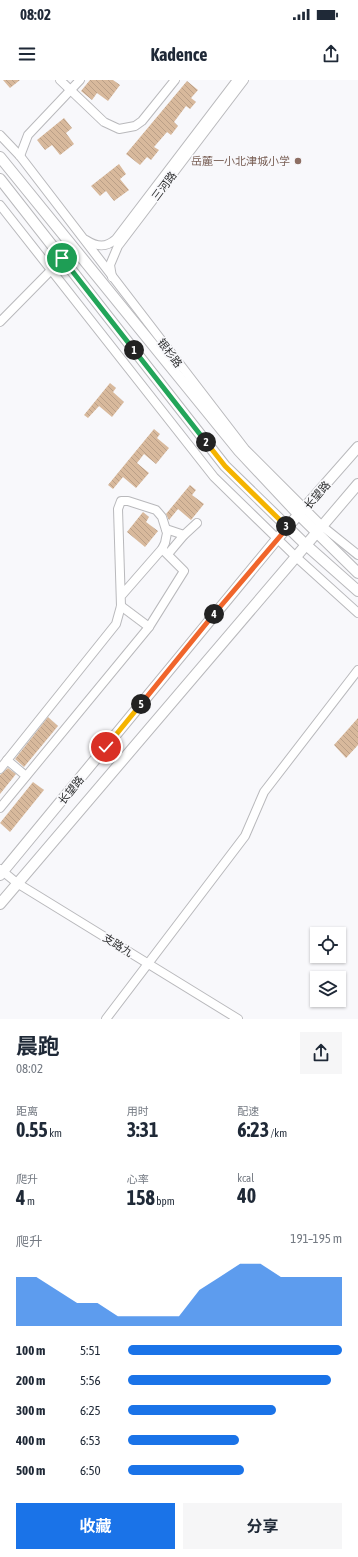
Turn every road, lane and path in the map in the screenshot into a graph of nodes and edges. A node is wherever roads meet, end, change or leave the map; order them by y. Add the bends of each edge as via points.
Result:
1 (60, 80) edge
2 (80, 80) edge
3 (174, 80) edge
4 (237, 80) edge
5 (244, 80) edge
6 (70, 91) junction
7 (0, 135) edge
8 (20, 156) junction
9 (0, 157) edge
10 (0, 179) edge
11 (0, 205) edge
12 (82, 237) junction
13 (62, 258) junction
14 (51, 270) junction
15 (112, 277) junction
16 (0, 322) edge
17 (358, 447) edge
18 (358, 484) edge
19 (302, 512) junction
20 (197, 523) dead end
21 (288, 527) junction
22 (166, 529) junction
23 (319, 529) junction
24 (184, 535) junction
25 (277, 539) junction
26 (305, 544) junction
27 (165, 551) junction
28 (358, 555) edge
29 (295, 556) junction
30 (358, 573) edge
31 (358, 591) edge
32 (121, 596) junction
33 (121, 606) junction
34 (358, 613) edge
35 (149, 627) junction
36 (358, 670) edge
37 (7, 760) junction
38 (0, 769) edge
39 (26, 776) junction
40 (0, 808) edge
41 (1, 872) edge
42 (17, 883) junction
43 (0, 904) edge
44 (148, 964) junction
45 (106, 1019) edge
46 (238, 1019) edge

1 - 6 street
2 - 6 street
3 - 6 street via 142,121 126,129 119,129 104,122
4 - 12 street, 三河路 via 116,239 104,246 93,244
5 - 15 street, 三河路 via 118,246 110,266
6 - 8 street via 28,135
7 - 8 street, 银杉路
8 - 12 street, 银杉路
9 - 19 main road, 银杉路 via 239,451
10 - 13 main road
11 - 14 street
12 - 15 street, 银杉路
13 - 14 street
13 - 21 main road via 225,466
14 - 16 street
14 - 25 street via 214,477
15 - 19 street, 银杉路 via 245,449
17 - 19 main road, 长望路
18 - 23 main road, 长望路
19 - 21 main road, 长望路
19 - 23 main road, 银杉路
20 - 24 street
21 - 25 main road, 长望路
21 - 26 main road
22 - 24 street
22 - 27 street
22 - 32 street via 162,517 156,510 128,501 119,504
23 - 26 main road, 长望路
23 - 28 street, 银杉路
23 - 30 main road, 银杉路
24 - 27 street
25 - 29 street
25 - 41 main road, 长望路
26 - 29 main road, 长望路
26 - 31 main road
27 - 32 street
27 - 35 street via 184,571
29 - 34 street
29 - 42 main road, 长望路
32 - 33 street
33 - 35 street
33 - 37 street via 120,615 112,630
35 - 39 street
36 - 44 street via 264,792 245,836
37 - 38 street
37 - 39 street
39 - 40 street
41 - 42 street, 支路九
42 - 43 main road, 长望路
42 - 44 street, 支路九
44 - 45 street
44 - 46 street, 支路九

